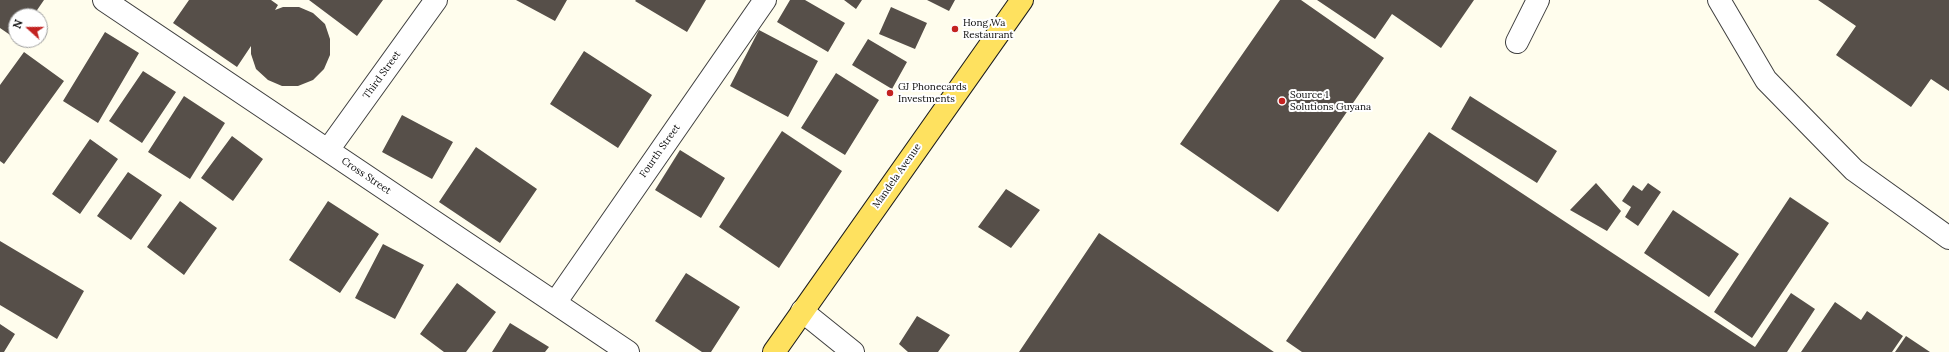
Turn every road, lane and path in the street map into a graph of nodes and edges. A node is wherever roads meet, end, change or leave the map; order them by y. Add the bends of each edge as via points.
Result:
1 (104, 0) edge
2 (436, 0) edge
3 (765, 0) edge
4 (1022, 0) edge
5 (1538, 0) edge
6 (1719, 0) edge
7 (1517, 42) dead end
8 (328, 150) junction
9 (1949, 238) edge
10 (555, 303) junction
11 (802, 311) junction
12 (628, 352) edge
13 (774, 352) edge
14 (853, 352) edge

1 - 8 street, Cross Street
2 - 8 street, Third Street
3 - 10 street, Fourth Street
4 - 11 main road, Mandela Avenue
5 - 7 street
6 - 9 street via 1766,80 1854,170
8 - 10 street, Cross Street
10 - 12 street, Cross Street
11 - 13 main road, Mandela Avenue
11 - 14 street

